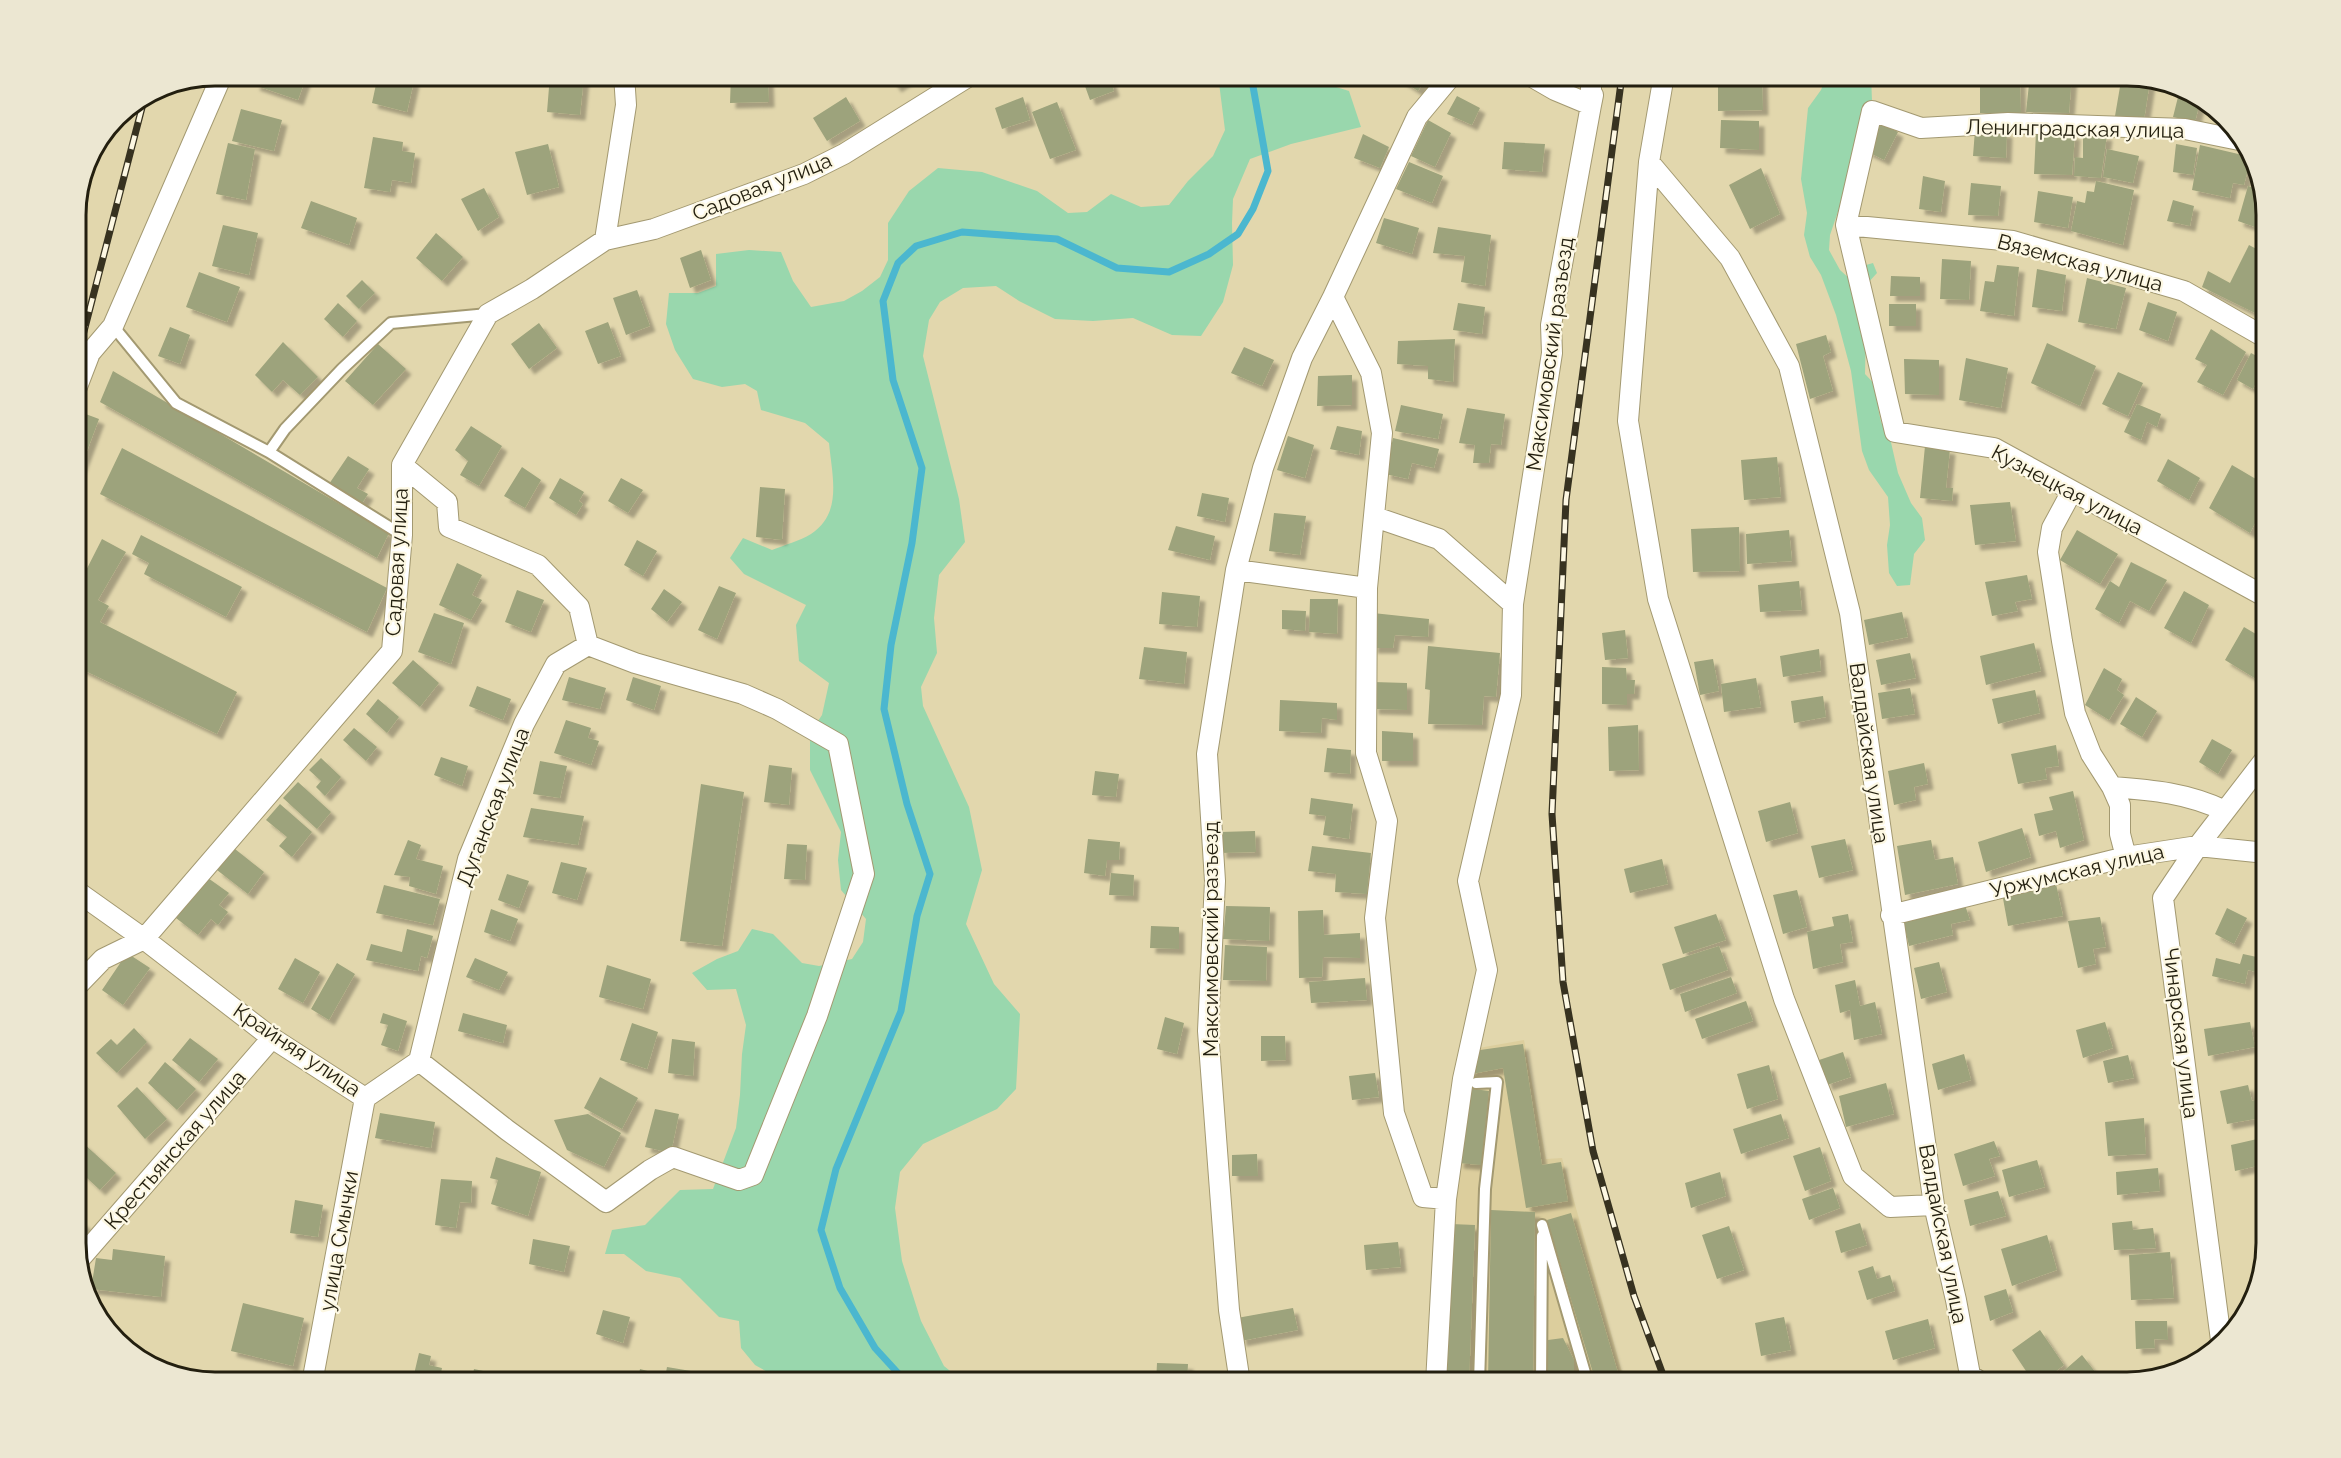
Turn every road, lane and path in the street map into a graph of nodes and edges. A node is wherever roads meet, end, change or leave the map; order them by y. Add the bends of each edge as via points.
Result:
1 (217, 86) edge
2 (625, 86) edge
3 (953, 86) edge
4 (1443, 86) edge
5 (1548, 86) edge
6 (1591, 86) edge
7 (1594, 86) edge
8 (1662, 86) edge
9 (1591, 105) junction
10 (1872, 111) joint
11 (2230, 138) edge
12 (1649, 162) junction
13 (1846, 225) junction
14 (605, 240) junction
15 (1333, 297) junction
16 (488, 314) junction
17 (113, 326) junction
18 (2255, 332) edge
19 (86, 363) edge
20 (269, 452) junction
21 (402, 465) junction
22 (2072, 490) junction
23 (1375, 517) junction
24 (402, 535) junction
25 (1236, 570) junction
26 (1367, 588) junction
27 (2255, 591) edge
28 (1513, 604) junction
29 (588, 645) junction
30 (2256, 772) edge
31 (2112, 787) junction
32 (2225, 811) junction
33 (2198, 846) junction
34 (2256, 852) edge
35 (2126, 857) junction
36 (86, 898) edge
37 (1891, 915) junction
38 (144, 939) junction
39 (86, 977) edge
40 (272, 1038) junction
41 (418, 1061) junction
42 (1476, 1083) dead end
43 (365, 1098) junction
44 (1446, 1199) junction
45 (1934, 1205) junction
46 (86, 1253) edge
47 (2220, 1333) edge
48 (314, 1372) edge
49 (1238, 1372) edge
50 (1437, 1372) edge
51 (1479, 1372) edge
52 (1541, 1372) edge
53 (1585, 1372) edge
54 (1972, 1372) edge

1 - 17 street
2 - 14 street via 626,105
3 - 14 street, Садовая улица via 844,154 804,174 654,229
4 - 15 street, Максимовский разъезд via 1418,117
5 - 9 street
6 - 9 street
7 - 9 street, Максимовский разъезд
8 - 12 street
9 - 28 street, Максимовский разъезд via 1551,325 1552,353
10 - 11 street, Ленинградская улица via 1921,128 2008,123 2185,129
10 - 13 street, Кузнецкая улица
12 - 37 street, Валдайская улица via 1730,258 1790,366 1850,613
12 - 45 street via 1628,421 1658,599 1784,999 1852,1176 1890,1207
13 - 18 street, Вяземская улица via 2013,242 2184,291
13 - 22 street, Кузнецкая улица via 1895,432 1994,448
14 - 16 street, Садовая улица
15 - 23 street via 1371,373 1382,433
15 - 25 street, Максимовский разъезд via 1298,369 1263,468
16 - 20 lane via 391,323 285,429
16 - 21 street, Садовая улица
17 - 19 street
17 - 20 lane via 176,403
20 - 24 lane
21 - 24 street, Садовая улица
21 - 29 street via 447,502 449,527 538,565 579,608
22 - 27 street, Кузнецкая улица
22 - 31 street via 2052,528 2048,552 2075,713 2091,754
23 - 26 street
23 - 28 street via 1439,539
24 - 38 street, Садовая улица via 392,651
25 - 26 street
25 - 49 street, Максимовский разъезд via 1208,754 1215,881 1208,1032 1229,1310
26 - 44 street via 1366,753 1387,821 1375,918 1394,1113 1423,1197
28 - 44 street, Максимовский разъезд via 1511,695 1467,881 1487,970 1463,1079
29 - 41 street, Дуганская улица via 556,664 524,724 468,859
29 - 41 street via 777,709 838,744 864,874 817,1016 753,1175 739,1180 673,1157 606,1202
30 - 32 street, Чинарская улица
31 - 32 street via 2169,792
31 - 35 street via 2120,805 2120,834
32 - 33 street, Чинарская улица
33 - 34 street, Уржумская улица
33 - 35 street, Уржумская улица
33 - 47 street, Чинарская улица via 2163,898
35 - 37 street, Уржумская улица
36 - 38 street, Крайняя улица
37 - 45 street, Валдайская улица
38 - 39 street, Садовая улица via 103,960
38 - 40 street, Крайняя улица
40 - 43 street, Крайняя улица
40 - 46 street, Крестьянская улица
41 - 43 street, Крайняя улица
42 - 51 lane via 1497,1082 1485,1189
43 - 48 street, улица Смычки
44 - 50 street, Максимовский разъезд
45 - 54 street, Валдайская улица
52 - 53 lane via 1542,1225

